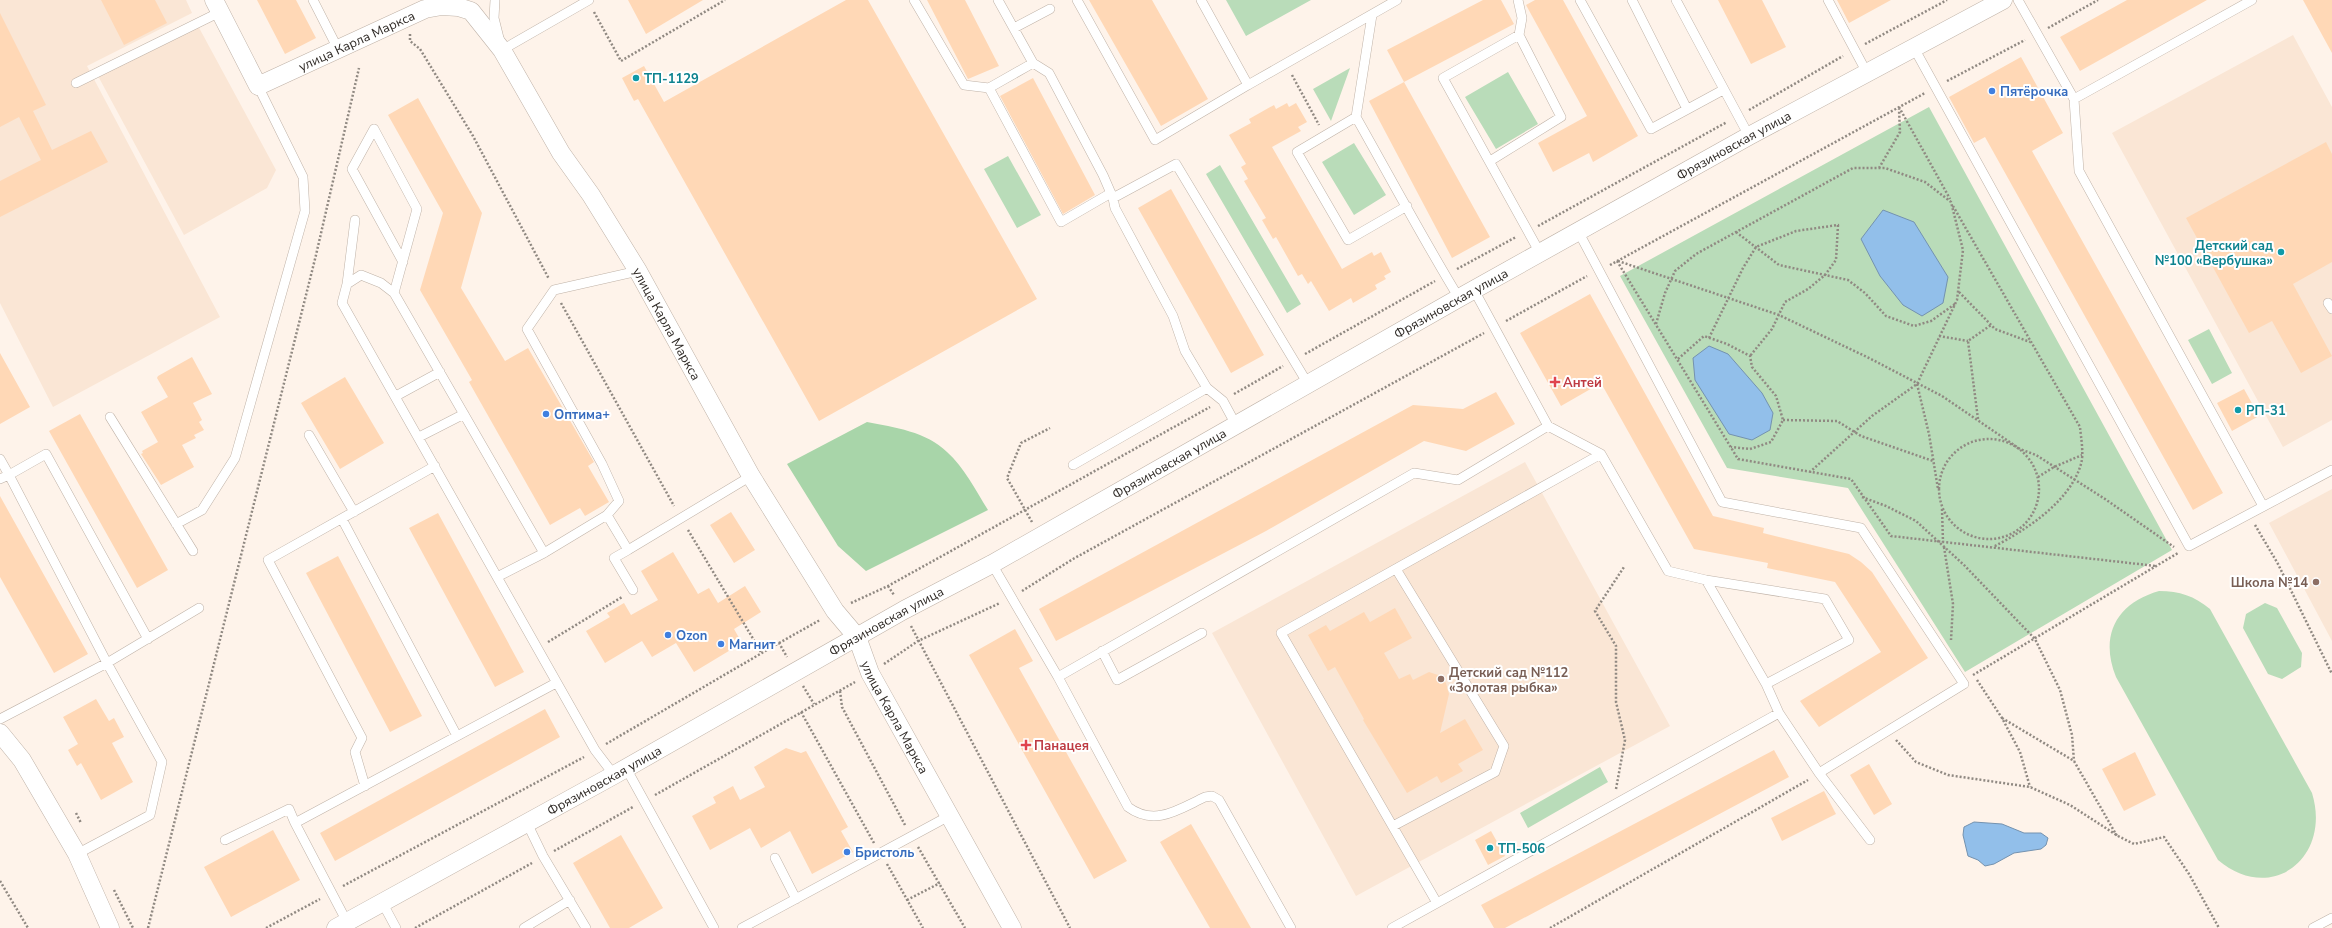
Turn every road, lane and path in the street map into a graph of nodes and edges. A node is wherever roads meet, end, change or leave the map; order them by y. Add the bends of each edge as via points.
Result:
1 (313, 0) edge
2 (495, 0) edge
3 (588, 0) edge
4 (725, 0) edge
5 (914, 0) edge
6 (998, 0) edge
7 (1078, 0) edge
8 (1201, 0) edge
9 (1397, 0) edge
10 (1518, 0) edge
11 (1580, 0) edge
12 (1632, 0) edge
13 (1676, 0) edge
14 (1828, 0) edge
15 (1947, 0) edge
16 (2003, 0) edge
17 (2018, 0) edge
18 (2098, 0) edge
19 (2252, 0) edge
20 (217, 6) edge
21 (1050, 9) dead end
22 (1372, 15) junction
23 (1014, 28) junction
24 (2037, 34) junction
25 (1519, 35) junction
26 (410, 41) dead end
27 (1914, 48) junction
28 (338, 49) junction
29 (502, 50) junction
30 (1854, 50) junction
31 (1033, 63) junction
32 (1286, 63) junction
33 (359, 68) dead end
34 (1867, 74) junction
35 (76, 83) dead end
36 (1248, 85) junction
37 (258, 86) junction
38 (1936, 87) junction
39 (989, 88) junction
40 (1723, 90) junction
41 (2074, 99) junction
42 (1899, 107) junction
43 (1687, 109) junction
44 (1738, 116) junction
45 (1356, 117) junction
46 (1325, 136) junction
47 (1749, 136) junction
48 (1490, 161) junction
49 (1879, 168) junction
50 (1112, 196) junction
51 (1951, 202) junction
52 (1407, 206) junction
53 (355, 220) dead end
54 (1528, 231) junction
55 (1578, 231) junction
56 (1736, 232) junction
57 (1756, 247) junction
58 (1540, 253) junction
59 (1617, 261) junction
60 (403, 262) junction
61 (1599, 270) junction
62 (638, 271) junction
63 (1825, 275) junction
64 (1445, 276) junction
65 (1672, 278) junction
66 (347, 284) junction
67 (554, 290) junction
68 (1958, 292) junction
69 (394, 293) junction
70 (1466, 294) junction
71 (1728, 297) junction
72 (1955, 304) junction
73 (1779, 315) junction
74 (1656, 324) junction
75 (1991, 325) junction
76 (1494, 327) junction
77 (1939, 336) junction
78 (1709, 338) junction
79 (1968, 341) junction
80 (2030, 342) junction
81 (1750, 356) junction
82 (1678, 359) junction
83 (1293, 360) junction
84 (440, 372) junction
85 (1308, 384) junction
86 (1917, 384) junction
87 (1207, 388) junction
88 (396, 396) junction
89 (1223, 401) junction
90 (464, 414) junction
91 (110, 416) dead end
92 (1978, 419) junction
93 (1783, 420) junction
94 (1236, 425) junction
95 (1548, 426) junction
96 (1050, 428) dead end
97 (1855, 431) junction
98 (309, 435) dead end
99 (419, 437) junction
100 (1730, 446) junction
101 (2020, 449) junction
102 (1602, 454) junction
103 (2082, 455) junction
104 (0, 459) edge
105 (1933, 461) junction
106 (1072, 465) dead end
107 (435, 466) junction
108 (2054, 467) junction
109 (2332, 470) edge
110 (1810, 472) junction
111 (9, 474) junction
112 (751, 476) junction
113 (2038, 477) junction
114 (0, 479) edge
115 (2075, 480) junction
116 (1938, 491) junction
117 (1862, 497) junction
118 (2263, 506) junction
119 (1942, 509) junction
120 (1025, 510) junction
121 (354, 512) junction
122 (2249, 514) junction
123 (607, 515) junction
124 (681, 518) junction
125 (342, 519) junction
126 (176, 524) junction
127 (1040, 537) junction
128 (1938, 542) junction
129 (1943, 542) junction
130 (1944, 547) junction
131 (1992, 548) junction
132 (628, 550) junction
133 (193, 551) dead end
134 (544, 553) junction
135 (992, 564) junction
136 (2156, 566) junction
137 (1624, 567) dead end
138 (1396, 569) junction
139 (497, 577) junction
140 (1706, 580) junction
141 (888, 586) junction
142 (633, 590) joint
143 (1012, 597) junction
144 (198, 608) dead end
145 (904, 610) junction
146 (835, 611) junction
147 (1202, 633) dead end
148 (857, 637) junction
149 (2035, 638) junction
150 (148, 639) junction
151 (918, 642) junction
152 (779, 643) junction
153 (537, 648) junction
154 (761, 652) junction
155 (1102, 652) junction
156 (107, 663) junction
157 (1950, 663) junction
158 (795, 672) junction
159 (870, 673) junction
160 (2332, 674) edge
161 (1058, 676) junction
162 (556, 683) junction
163 (1766, 684) junction
164 (840, 691) junction
165 (814, 704) junction
166 (801, 712) junction
167 (1779, 713) junction
168 (2002, 718) junction
169 (0, 719) edge
170 (1888, 732) junction
171 (0, 733) edge
172 (457, 736) junction
173 (595, 750) junction
174 (2074, 761) junction
175 (620, 771) junction
176 (1819, 773) junction
177 (365, 786) junction
178 (2030, 787) junction
179 (645, 800) junction
180 (1614, 805) junction
181 (949, 816) junction
182 (295, 823) junction
183 (527, 823) junction
184 (1393, 826) junction
185 (911, 836) junction
186 (2118, 836) junction
187 (225, 840) dead end
188 (1870, 840) dead end
189 (77, 854) junction
190 (881, 854) junction
191 (543, 856) junction
192 (775, 858) dead end
193 (0, 881) edge
194 (940, 883) junction
195 (332, 892) junction
196 (796, 899) junction
197 (570, 900) junction
198 (907, 900) junction
199 (382, 902) junction
200 (1437, 903) junction
201 (2332, 918) edge
202 (341, 925) edge
203 (28, 928) edge
204 (110, 928) edge
205 (148, 928) edge
206 (266, 928) edge
207 (396, 928) edge
208 (415, 928) edge
209 (524, 928) edge
210 (586, 928) edge
211 (714, 928) edge
212 (743, 928) edge
213 (923, 928) edge
214 (965, 928) edge
215 (1012, 928) edge
216 (1070, 928) edge
217 (1291, 928) edge
218 (1392, 928) edge
219 (1550, 928) edge
220 (2219, 928) edge
221 (2313, 928) edge

1 - 28 lane
2 - 29 lane via 494,18
3 - 4 path via 621,61
3 - 29 lane
5 - 39 lane via 964,85
6 - 23 lane
7 - 36 lane via 1155,140
8 - 36 lane
9 - 22 lane
10 - 25 lane via 1522,18
11 - 43 lane via 1651,129
12 - 43 lane
13 - 40 lane
14 - 30 lane
15 - 30 path
16 - 27 street, Фрязиновская улица
17 - 24 lane
18 - 24 path
19 - 41 lane
20 - 35 lane
20 - 37 street
21 - 23 lane
22 - 32 lane
22 - 45 lane
23 - 31 lane
24 - 38 path
24 - 41 lane
25 - 48 lane via 1562,117
25 - 48 lane via 1443,78
26 - 67 path via 420,49 473,136
27 - 34 street, Фрязиновская улица
27 - 38 lane
28 - 29 street, улица Карла Маркса via 425,9 442,6 471,11
28 - 37 street, улица Карла Маркса
29 - 62 street, улица Карла Маркса via 561,153 591,195
30 - 34 lane
30 - 44 path
31 - 39 lane
31 - 50 lane via 1048,73
32 - 36 lane
32 - 46 path
33 - 205 path via 316,255
34 - 47 street, Фрязиновская улица
37 - 126 lane via 303,177 305,211 235,458 202,510
38 - 42 path
38 - 122 lane via 2189,546
39 - 50 lane via 1061,222
40 - 43 lane
40 - 44 lane
41 - 118 lane via 2079,171
42 - 49 path via 1900,132
42 - 51 path
42 - 59 path
44 - 47 lane
44 - 54 path
45 - 46 lane
45 - 52 lane
46 - 52 lane via 1297,152 1348,240
47 - 55 street, Фрязиновская улица
48 - 54 lane
49 - 51 path via 1925,182
49 - 56 path via 1853,168
50 - 83 lane via 1176,164
50 - 87 lane via 1115,208 1173,316 1185,351
51 - 68 path via 1963,250
51 - 80 path
52 - 64 lane
53 - 66 lane
54 - 58 lane
54 - 64 path
55 - 58 street, Фрязиновская улица
55 - 61 lane
56 - 57 path
56 - 65 path via 1696,254 1675,271
57 - 63 path via 1779,265
57 - 63 path via 1796,231 1838,225 1836,260
57 - 71 path
58 - 70 street, Фрязиновская улица
59 - 61 path
59 - 65 path
59 - 74 path
60 - 60 lane via 417,209 374,129 352,169
60 - 69 lane
61 - 76 path
61 - 157 lane via 1722,502 1861,528
62 - 67 lane
62 - 112 street, улица Карла Маркса
63 - 72 path via 1848,280 1865,292 1886,316 1914,326 1930,320
63 - 73 path via 1808,289 1785,302
64 - 70 lane
64 - 83 path
65 - 71 path
65 - 74 path
66 - 69 lane via 361,275 382,282
66 - 88 lane via 342,303
67 - 123 lane via 527,329 602,464 619,501
67 - 124 path
68 - 72 path
68 - 75 path
69 - 84 lane
70 - 76 lane
70 - 85 street, Фрязиновская улица
71 - 73 path
71 - 78 path
72 - 77 path
73 - 81 path via 1772,329
73 - 86 path
74 - 82 path
75 - 79 path
75 - 80 path via 1995,329
76 - 95 lane
76 - 143 path via 1073,559
77 - 79 path
77 - 86 path
78 - 81 path
78 - 82 path via 1704,336
79 - 92 path
80 - 103 path via 2080,427
81 - 93 path via 1752,367 1776,396
82 - 100 path
83 - 85 lane
83 - 89 path
84 - 88 lane
84 - 90 lane
85 - 94 street, Фрязиновская улица
86 - 92 path
86 - 97 path
86 - 105 path via 1930,434
87 - 89 lane
87 - 106 lane
88 - 99 lane
89 - 94 lane
89 - 120 path
90 - 99 lane
90 - 134 lane
91 - 126 lane
92 - 101 path
93 - 97 path via 1837,421
93 - 100 path via 1771,442 1750,450
94 - 127 street, Фрязиновская улица
95 - 102 lane
95 - 155 lane via 1458,480 1414,473
96 - 120 path via 1021,443 1007,478
97 - 105 path via 1861,436
97 - 110 path
98 - 121 lane
99 - 107 lane
100 - 110 path via 1738,459
101 - 108 path via 2036,455
101 - 113 path via 2032,462
101 - 116 path via 2003,441 1984,439 1966,444 1951,456 1941,472
102 - 138 lane
102 - 140 lane via 1668,571
103 - 108 path
103 - 115 path via 2082,463
104 - 111 lane
105 - 116 path
107 - 121 lane
107 - 139 lane
108 - 113 path
108 - 115 path
109 - 118 lane
110 - 117 path via 1851,479
111 - 114 lane
111 - 150 lane via 46,454
111 - 156 lane
112 - 124 lane
112 - 146 street, улица Карла Маркса
113 - 119 path via 2039,496 2034,514 2022,528 2005,537 1986,540 1968,536 1953,525
115 - 131 path via 2051,508 2021,532
115 - 136 path via 2180,551
116 - 119 path
117 - 128 path via 1916,521
117 - 128 path via 1891,536
118 - 122 lane
119 - 129 path
120 - 127 path
120 - 141 path
121 - 125 lane
122 - 160 path via 2278,564
123 - 132 lane
123 - 134 lane
124 - 132 lane
124 - 154 path
125 - 172 lane
125 - 177 lane via 268,560 362,738 355,752
126 - 133 lane
127 - 135 street, Фрязиновская улица
128 - 129 path
128 - 130 path
129 - 130 path
129 - 131 path
130 - 149 path
130 - 157 path via 1953,604
131 - 136 path
132 - 142 lane via 614,558
134 - 139 lane
135 - 143 lane
135 - 145 street, Фрязиновская улица
136 - 149 path
137 - 180 path via 1595,611 1616,646 1616,702 1625,740
138 - 184 lane via 1504,746 1495,772
138 - 184 lane via 1282,633
139 - 153 lane
140 - 163 lane
140 - 163 lane via 1825,599 1849,640
141 - 145 path
141 - 146 path
142 - 153 path
143 - 151 path
143 - 161 lane
144 - 150 lane
145 - 148 street, Фрязиновская улица
145 - 151 path
146 - 148 street, улица Карла Маркса
146 - 152 path
147 - 155 lane via 1117,680
148 - 158 street, Фрязиновская улица
148 - 159 street, улица Карла Маркса
149 - 168 path via 1974,675
149 - 174 path via 2060,690 2072,734
150 - 156 lane
151 - 159 path
151 - 216 path
152 - 154 path
152 - 158 path
153 - 162 lane
154 - 173 path
155 - 161 lane
156 - 169 lane
156 - 189 lane via 162,762 150,815
157 - 170 lane via 1964,684
158 - 165 path
158 - 175 street, Фрязиновская улица
159 - 164 path
159 - 181 street, улица Карла Маркса
161 - 217 lane via 1128,807 1138,814 1150,816 1163,815 1205,797 1212,796 1219,800
162 - 172 lane
162 - 173 lane
163 - 167 lane
164 - 165 path
164 - 185 path via 842,707
165 - 166 path
166 - 179 path
166 - 190 path
167 - 176 lane
167 - 180 lane
168 - 174 path
168 - 178 path via 2020,752
170 - 176 lane
170 - 178 path via 1916,762 1948,775
171 - 189 street via 22,760
172 - 177 lane
173 - 175 lane
173 - 195 path
174 - 186 path
175 - 179 lane
175 - 183 street, Фрязиновская улица
176 - 188 lane
176 - 219 path
177 - 182 lane
178 - 186 path via 2070,805
179 - 191 path
179 - 211 lane
180 - 200 lane
181 - 185 lane
181 - 215 street, улица Карла Маркса
182 - 187 lane via 289,809
182 - 195 lane
183 - 191 lane
183 - 199 street, Фрязиновская улица
184 - 200 lane
185 - 190 lane
185 - 194 path
186 - 220 path via 2134,844 2164,837 2189,874
189 - 204 street
190 - 196 lane
190 - 198 path
191 - 197 lane
191 - 208 path
192 - 196 lane
193 - 203 path
194 - 198 path
194 - 214 path
195 - 202 lane
195 - 206 path
196 - 212 lane
197 - 209 lane
197 - 210 lane
198 - 213 path
199 - 202 street, Фрязиновская улица
199 - 207 lane
200 - 218 lane
201 - 221 lane

